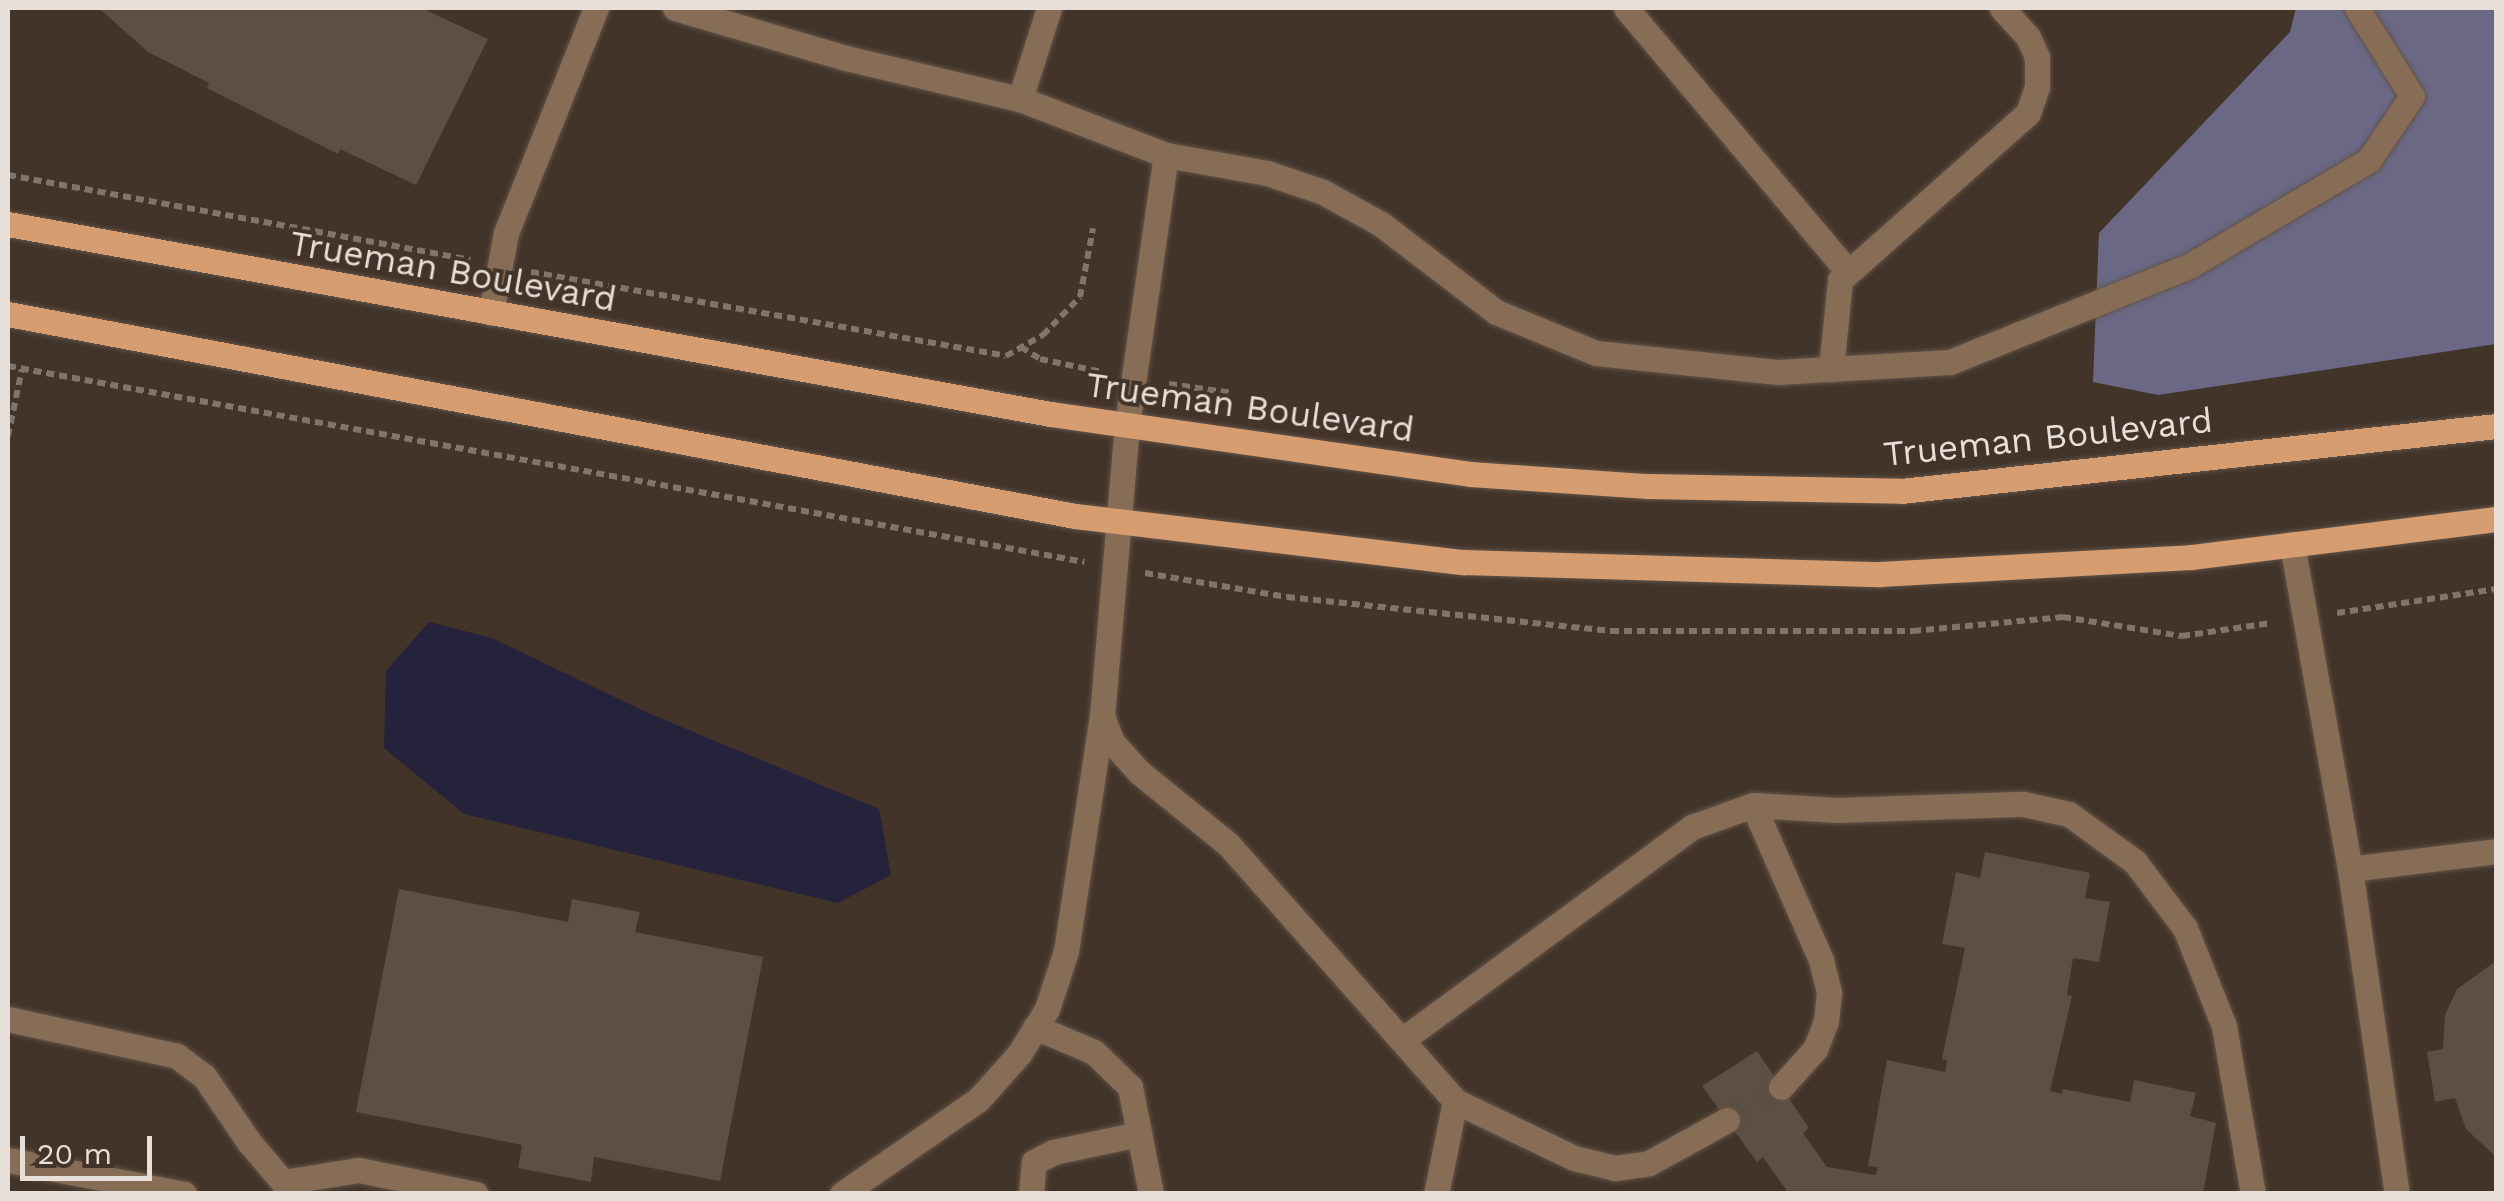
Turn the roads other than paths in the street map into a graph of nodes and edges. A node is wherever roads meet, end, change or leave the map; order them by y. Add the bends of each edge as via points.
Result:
1 (596, 8) edge
2 (675, 8) edge
3 (1048, 8) edge
4 (1626, 8) edge
5 (2002, 8) edge
6 (2358, 8) edge
7 (1020, 99) junction
8 (1166, 155) junction
9 (8, 224) edge
10 (1848, 272) junction
11 (491, 313) junction
12 (8, 314) edge
13 (1831, 369) junction
14 (1127, 425) junction
15 (2496, 426) edge
16 (2496, 519) edge
17 (1118, 521) junction
18 (2292, 544) junction
19 (1102, 716) junction
20 (1753, 805) junction
21 (2496, 851) edge
22 (2350, 869) junction
23 (8, 1019) edge
24 (1035, 1028) junction
25 (1402, 1040) junction
26 (1782, 1087) tunnel mouth
27 (1455, 1100) junction
28 (1727, 1120) tunnel mouth
29 (1139, 1134) junction
30 (8, 1160) edge
31 (288, 1188) edge
32 (184, 1194) edge
33 (476, 1194) edge
34 (842, 1194) edge
35 (1031, 1194) edge
36 (1150, 1194) edge
37 (1436, 1194) edge
38 (2253, 1194) edge
39 (2398, 1194) edge

1 - 11 lane via 506,233
2 - 7 lane
3 - 7 lane
4 - 10 lane
5 - 10 lane via 2037,57 2028,113
6 - 13 lane via 2412,96 2369,160 2190,265 1950,362
7 - 8 lane
8 - 13 lane via 1267,173 1324,192 1381,224 1496,312 1596,353 1778,372
8 - 14 lane
9 - 11 main road, Trueman Boulevard
10 - 13 lane via 1840,280
11 - 14 main road, Trueman Boulevard
12 - 17 main road
14 - 15 main road, Trueman Boulevard via 1470,474 1648,486 1901,490
14 - 17 lane
16 - 18 main road
17 - 18 main road via 1463,562 1773,574 2191,558
17 - 19 lane
18 - 22 lane
19 - 24 lane via 1066,951
19 - 25 lane via 1112,742 1228,844
20 - 25 lane via 1692,827
20 - 26 lane via 1829,993 1814,1049
20 - 38 lane via 1838,810 2024,804 2069,814 2135,862 2185,928 2224,1026
21 - 22 lane
22 - 39 lane
23 - 31 lane via 177,1056 204,1076
24 - 29 lane via 1094,1052 1130,1088
24 - 34 lane via 978,1100
25 - 27 lane
27 - 28 lane via 1574,1158 1615,1168 1649,1164
27 - 37 lane
29 - 35 lane via 1034,1162
29 - 36 lane
30 - 32 lane
31 - 33 lane via 359,1170

